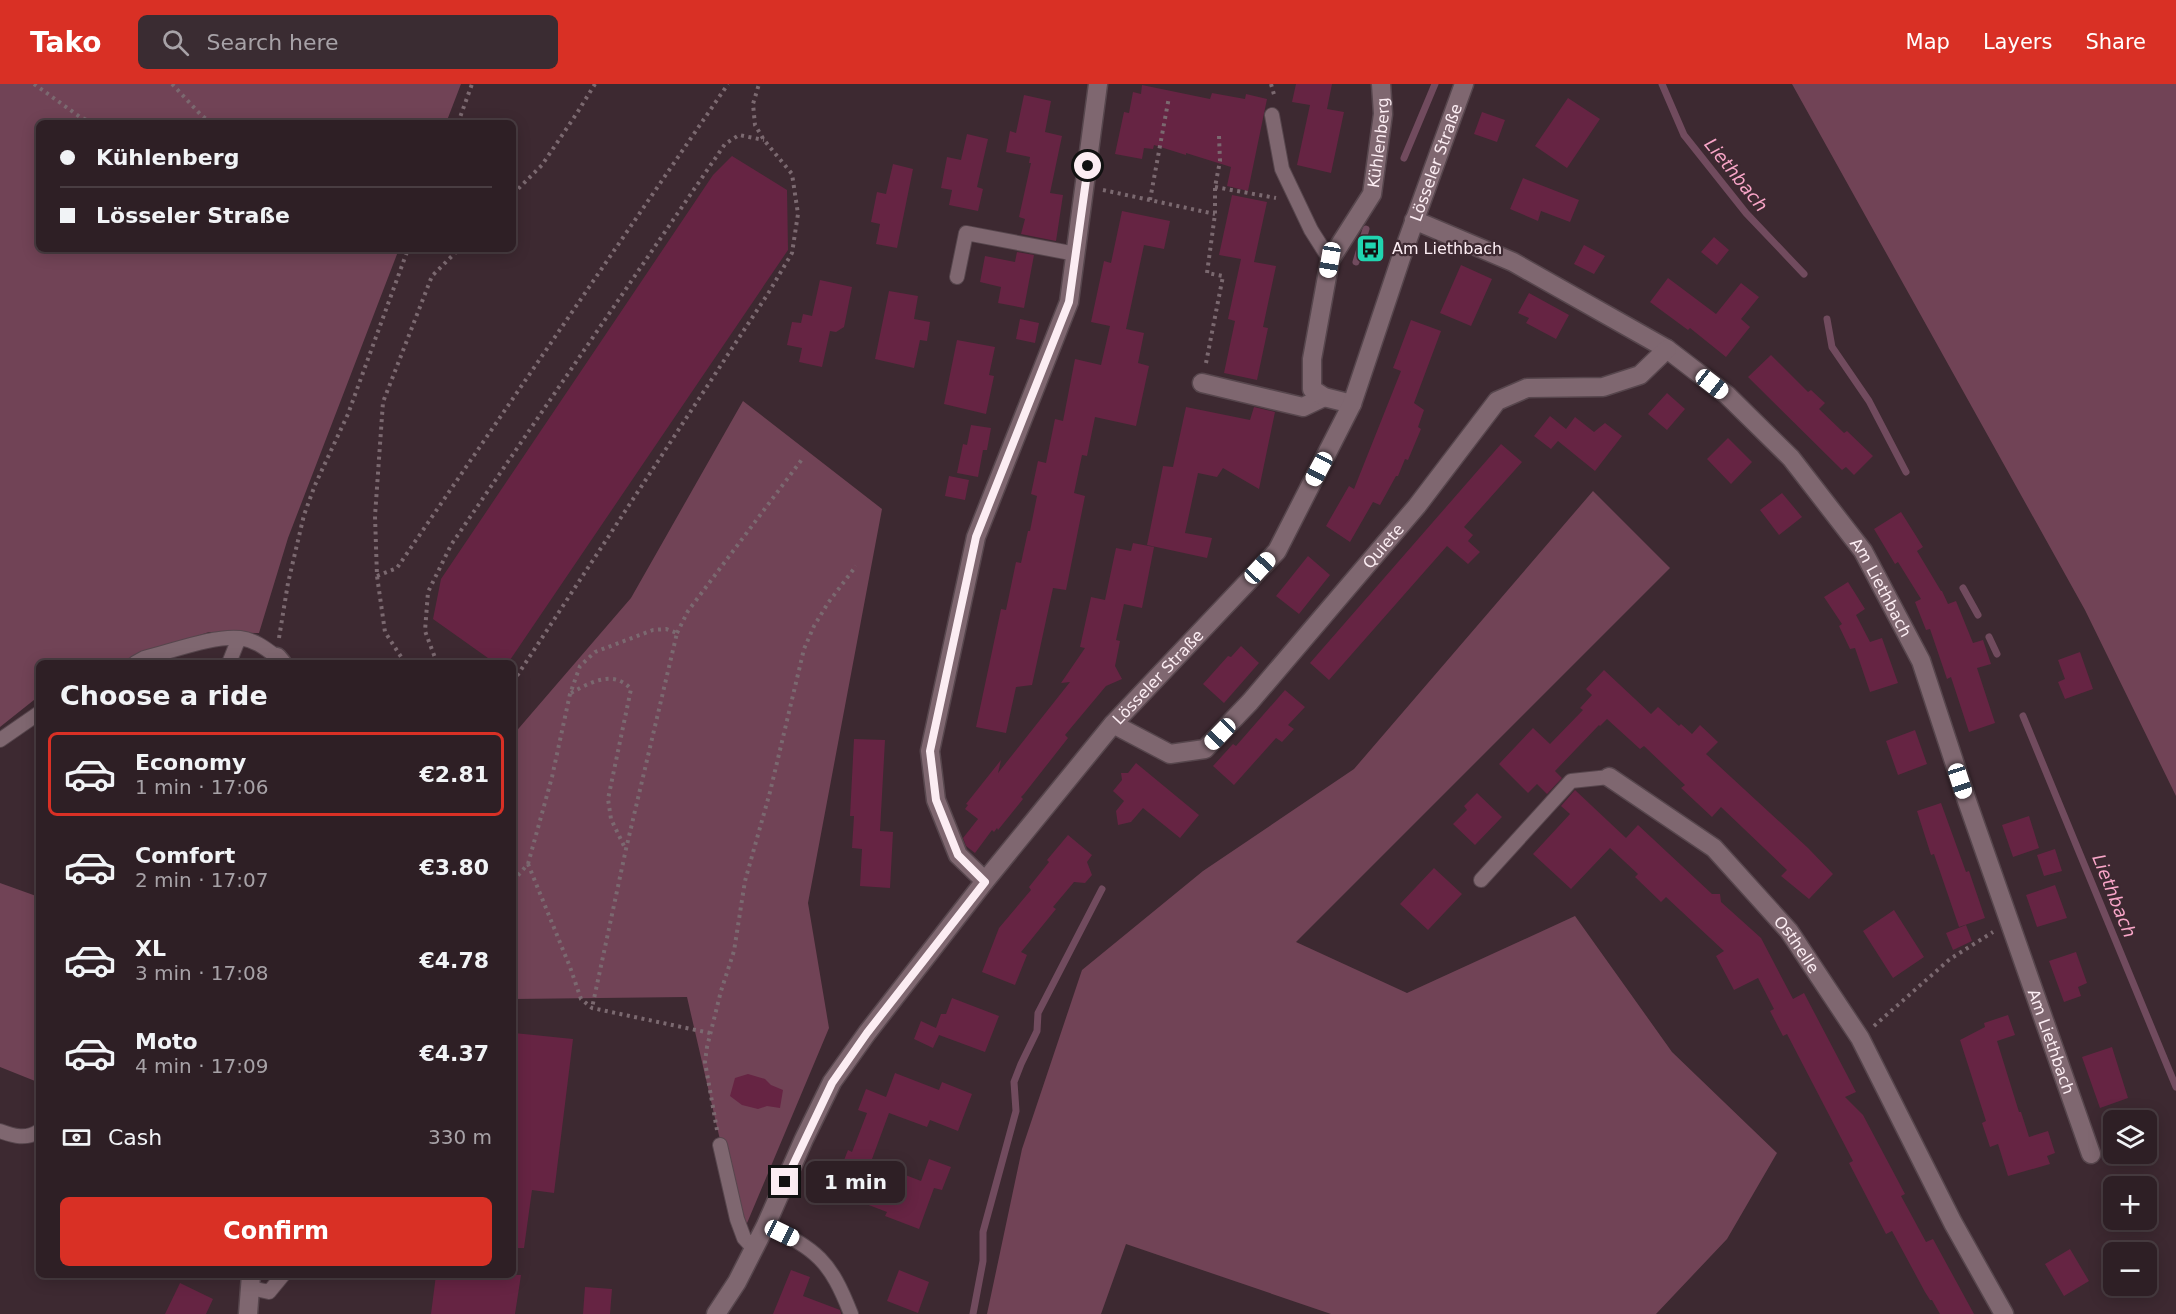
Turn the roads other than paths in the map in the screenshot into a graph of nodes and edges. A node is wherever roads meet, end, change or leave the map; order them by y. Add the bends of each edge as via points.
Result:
1 (1098, 84) edge
2 (1381, 84) edge
3 (1464, 84) edge
4 (1272, 115) dead end
5 (1414, 220) junction
6 (1076, 254) junction
7 (1330, 260) junction
8 (957, 277) dead end
9 (1667, 349) junction
10 (1202, 383) road end
11 (1324, 397) junction
12 (1352, 404) junction
13 (239, 638) junction
14 (140, 660) edge
15 (230, 660) edge
16 (279, 660) edge
17 (36, 715) edge
18 (1113, 724) junction
19 (0, 740) edge
20 (1609, 777) joint
21 (1481, 880) dead end
22 (985, 882) junction
23 (0, 1131) edge
24 (36, 1133) edge
25 (720, 1145) road end
26 (2091, 1154) dead end
27 (766, 1225) junction
28 (754, 1249) junction
29 (281, 1278) edge
30 (251, 1282) edge
31 (248, 1314) edge
32 (716, 1314) edge
33 (850, 1314) edge
34 (2004, 1314) edge

1 - 6 street
2 - 7 street, Kühlenberg via 1383,114 1372,194
3 - 5 street, Lösseler Straße
4 - 7 lane via 1282,169
5 - 9 street, Am Liethbach via 1513,262
5 - 12 street, Lösseler Straße
6 - 8 lane via 966,233
6 - 22 street via 1069,302 976,537 930,751 936,800 958,855
7 - 11 street, Kühlenberg via 1312,359 1312,389
9 - 18 street, Quiete via 1640,375 1603,387 1527,388 1497,401 1417,506 1251,702 1205,749 1170,754
9 - 26 street, Am Liethbach via 1727,395 1791,458 1863,551 1921,661 1966,801
10 - 11 street via 1303,407
11 - 12 street
12 - 18 street, Lösseler Straße via 1277,551
13 - 14 lane via 210,641
13 - 15 lane
13 - 16 lane via 263,646
17 - 19 lane
18 - 22 street, Lösseler Straße
20 - 21 lane, Osthelle via 1571,781
20 - 34 street, Osthelle via 1714,848 1789,931 1860,1038
22 - 27 street, Lösseler Straße via 832,1083
23 - 24 lane via 24,1137
25 - 28 lane via 737,1219 744,1238
27 - 28 street, Lösseler Straße
27 - 33 lane via 819,1256 842,1292
28 - 32 street, Lösseler Straße
29 - 30 lane via 270,1292
30 - 31 street

